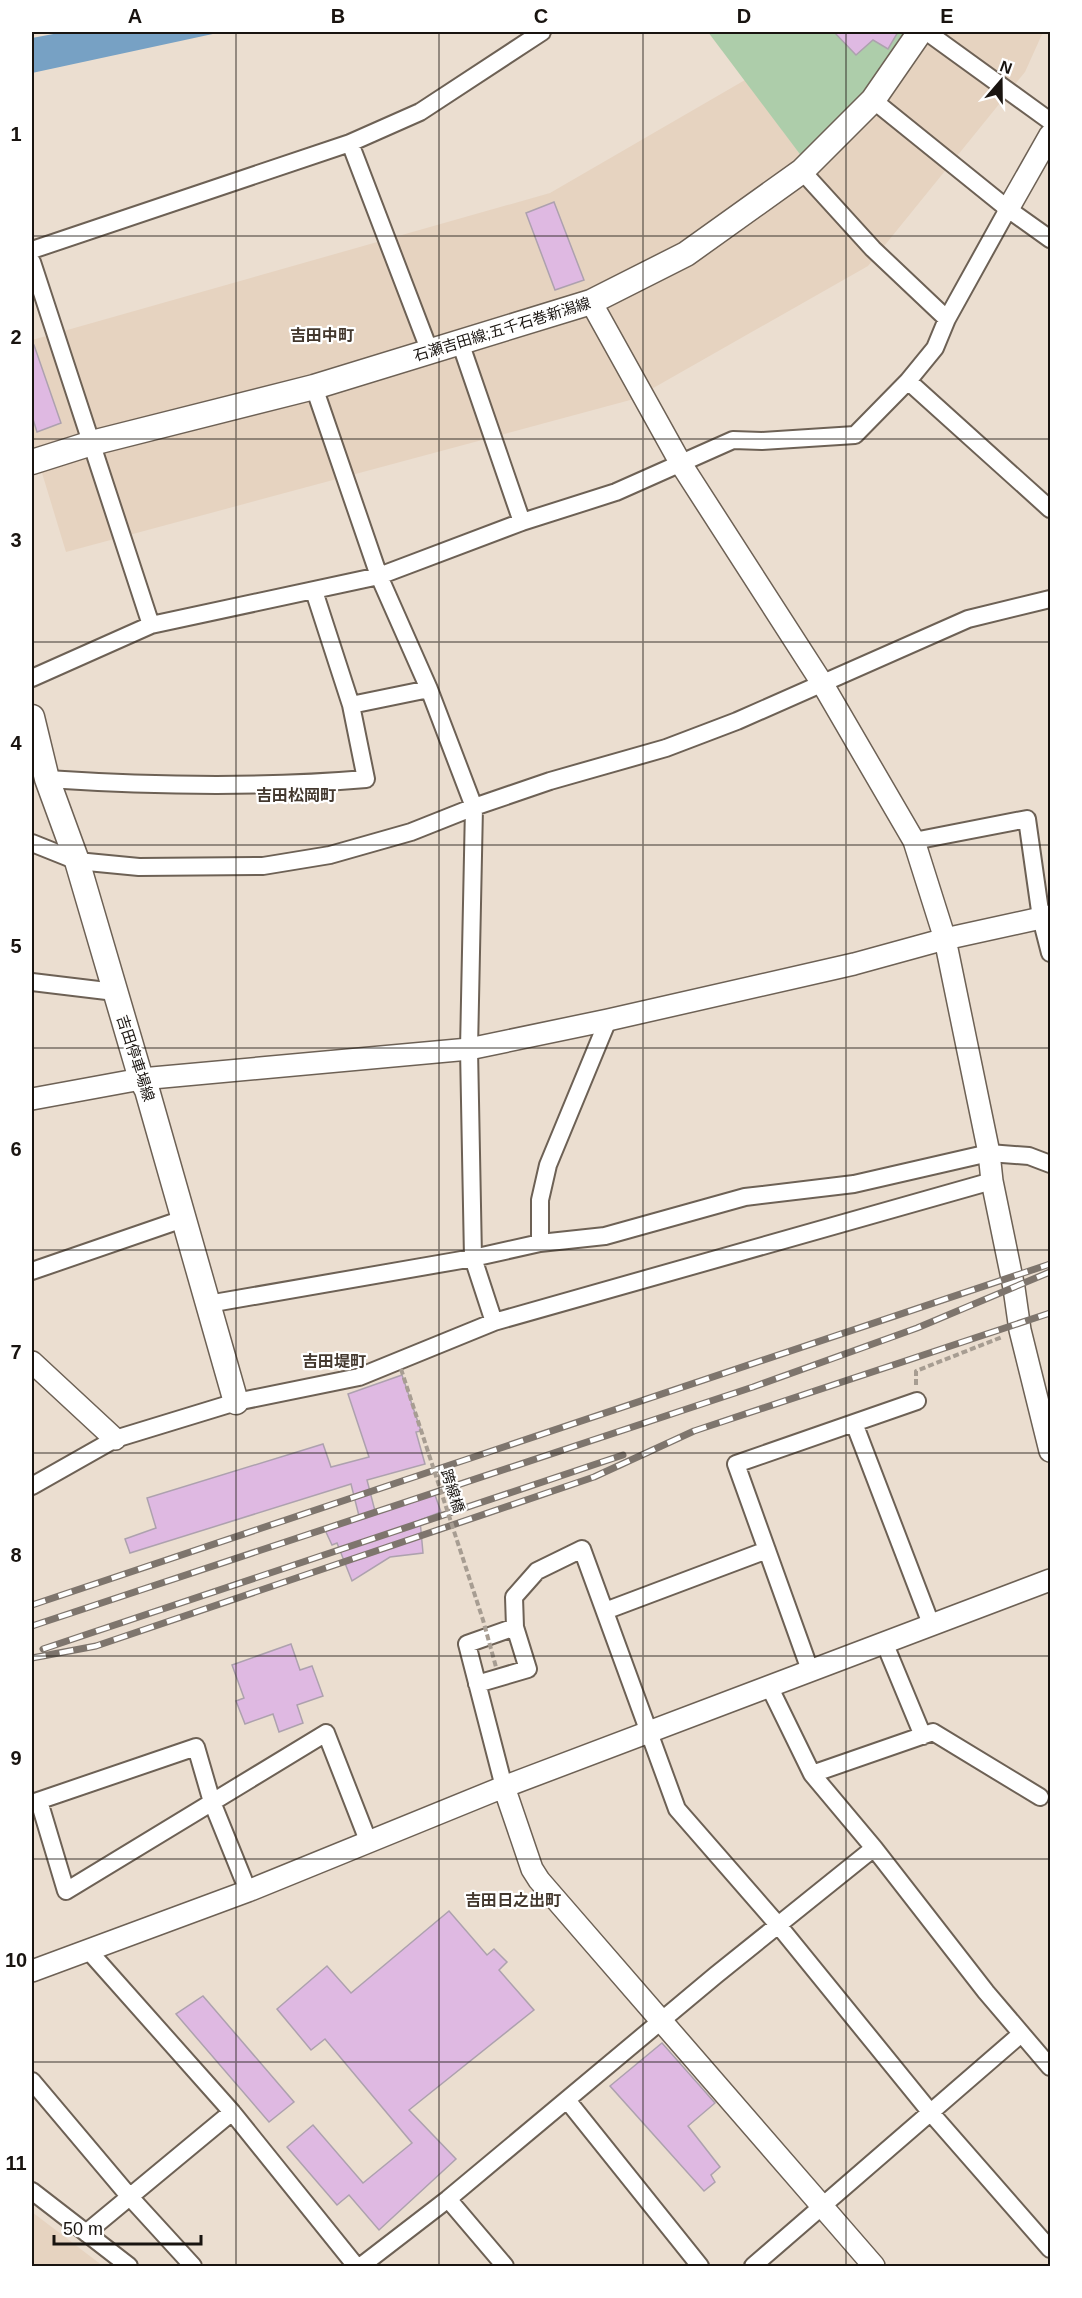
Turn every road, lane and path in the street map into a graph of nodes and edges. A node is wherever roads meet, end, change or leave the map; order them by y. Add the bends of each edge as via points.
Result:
1 (542, 32) edge
2 (920, 32) edge
3 (927, 32) edge
4 (873, 100) junction
5 (1050, 121) edge
6 (1050, 135) edge
7 (350, 143) junction
8 (802, 171) junction
9 (1008, 209) junction
10 (1050, 239) edge
11 (32, 250) edge
12 (32, 262) edge
13 (591, 302) junction
14 (947, 319) junction
15 (460, 342) junction
16 (430, 352) junction
17 (908, 381) junction
18 (314, 387) junction
19 (92, 443) junction
20 (32, 462) edge
21 (681, 464) junction
22 (1050, 509) edge
23 (522, 522) junction
24 (379, 576) junction
25 (314, 591) junction
26 (1050, 599) edge
27 (152, 625) junction
28 (32, 678) edge
29 (822, 683) junction
30 (429, 689) junction
31 (351, 705) junction
32 (32, 717) edge
33 (47, 779) junction
34 (474, 807) junction
35 (914, 841) junction
36 (32, 843) edge
37 (77, 861) junction
38 (1046, 917) edge
39 (945, 939) junction
40 (1050, 953) edge
41 (32, 982) edge
42 (115, 992) junction
43 (608, 1020) junction
44 (469, 1048) junction
45 (141, 1079) junction
46 (32, 1099) edge
47 (989, 1153) junction
48 (1050, 1164) edge
49 (992, 1181) junction
50 (183, 1219) junction
51 (540, 1243) junction
52 (473, 1258) junction
53 (32, 1271) edge
54 (207, 1304) junction
55 (494, 1322) junction
56 (1020, 1330) junction
57 (32, 1362) edge
58 (401, 1369) dead end
59 (917, 1401) joint
60 (236, 1402) junction
61 (854, 1423) junction
62 (115, 1439) junction
63 (1050, 1452) edge
64 (32, 1486) edge
65 (767, 1550) junction
66 (1050, 1580) edge
67 (605, 1611) junction
68 (931, 1624) junction
69 (515, 1627) junction
70 (884, 1642) junction
71 (496, 1667) dead end
72 (810, 1670) junction
73 (477, 1684) junction
74 (769, 1686) junction
75 (649, 1732) junction
76 (922, 1736) junction
77 (812, 1774) junction
78 (504, 1787) junction
79 (1040, 1797) dead end
80 (35, 1802) edge
81 (212, 1802) junction
82 (369, 1843) junction
83 (874, 1848) junction
84 (248, 1891) junction
85 (779, 1926) junction
86 (88, 1950) junction
87 (32, 1971) edge
88 (661, 2022) junction
89 (1022, 2034) junction
90 (1050, 2067) edge
91 (32, 2081) edge
92 (567, 2100) junction
93 (232, 2112) junction
94 (931, 2113) junction
95 (32, 2191) edge
96 (129, 2196) junction
97 (448, 2199) junction
98 (823, 2207) junction
99 (86, 2233) junction
100 (1050, 2249) edge
101 (129, 2266) edge
102 (193, 2266) edge
103 (356, 2266) edge
104 (361, 2266) edge
105 (505, 2266) edge
106 (700, 2266) edge
107 (753, 2266) edge
108 (874, 2266) edge

1 - 7 street via 420,112
2 - 4 main road, 石瀬吉田線;五千石巻新潟線
3 - 5 street
4 - 8 main road, 石瀬吉田線;五千石巻新潟線
4 - 9 street
6 - 9 street
7 - 11 street
7 - 16 street
8 - 13 main road, 石瀬吉田線;五千石巻新潟線 via 686,254
8 - 14 street via 873,249
9 - 10 street
9 - 14 street
12 - 19 street
13 - 15 main road, 石瀬吉田線;五千石巻新潟線
13 - 21 street
14 - 17 street via 935,348
15 - 16 main road, 石瀬吉田線;五千石巻新潟線
15 - 23 street
16 - 18 main road, 石瀬吉田線;五千石巻新潟線
17 - 21 street via 855,435 733,440
17 - 22 street
18 - 19 main road, 石瀬吉田線;五千石巻新潟線
18 - 24 street
19 - 20 main road, 石瀬吉田線;五千石巻新潟線
19 - 27 street
21 - 23 street via 616,492
21 - 29 street
23 - 24 street
24 - 25 street
24 - 30 street
25 - 27 street
25 - 31 street
26 - 29 street via 968,619
27 - 28 street
29 - 34 street via 666,748
29 - 35 street
30 - 31 street
30 - 34 street
31 - 33 street via 366,779 314,784 138,784
32 - 33 main road, 吉田停車場線
33 - 37 main road, 吉田停車場線
34 - 37 street via 411,832 330,855 263,866 139,867
34 - 44 street
35 - 38 street via 1027,819
35 - 39 street
36 - 37 street
37 - 42 main road, 吉田停車場線
38 - 39 street
38 - 40 street
39 - 43 street via 854,964
39 - 47 street
41 - 42 street
42 - 45 main road, 吉田停車場線
43 - 44 street
43 - 51 street via 548,1165 540,1200
44 - 45 street
44 - 52 street
45 - 46 street
45 - 50 main road, 吉田停車場線
47 - 48 street via 1029,1156
47 - 49 street
47 - 51 street via 854,1184 745,1197 605,1236
49 - 55 street
49 - 56 street
50 - 53 street
50 - 54 main road, 吉田停車場線
51 - 52 street
52 - 54 street
52 - 55 street
54 - 60 main road, 吉田停車場線
55 - 60 street via 359,1377
56 - 59 path via 916,1371
56 - 63 street
57 - 62 street
58 - 71 path, 跨線橋, bridge
59 - 61 street
60 - 62 street
61 - 65 street via 736,1464
61 - 68 street
62 - 64 street
65 - 67 street
65 - 72 street
66 - 68 street
67 - 69 street via 582,1549 537,1571 514,1597
67 - 75 street
68 - 70 street
69 - 73 street via 467,1644
69 - 73 street via 528,1669
70 - 72 street
70 - 76 street
72 - 74 street
73 - 78 street
74 - 75 street
74 - 77 street
75 - 78 street
75 - 85 street via 677,1809
76 - 77 street
76 - 79 street via 933,1732
77 - 83 street
78 - 82 street
78 - 88 street via 539,1880
80 - 81 street via 196,1747
80 - 81 street via 66,1891
81 - 82 street via 326,1733
81 - 84 street
82 - 84 street
83 - 85 street
83 - 89 street
84 - 86 street
85 - 88 street
85 - 94 street
86 - 87 street
86 - 93 street
88 - 92 street
88 - 98 street
89 - 90 street
89 - 94 street
91 - 96 street
92 - 97 street
92 - 106 street
93 - 96 street
93 - 103 street
94 - 98 street
94 - 100 street
95 - 99 street
96 - 99 street
96 - 102 street
97 - 104 street
97 - 105 street
98 - 107 street
98 - 108 street
99 - 101 street

